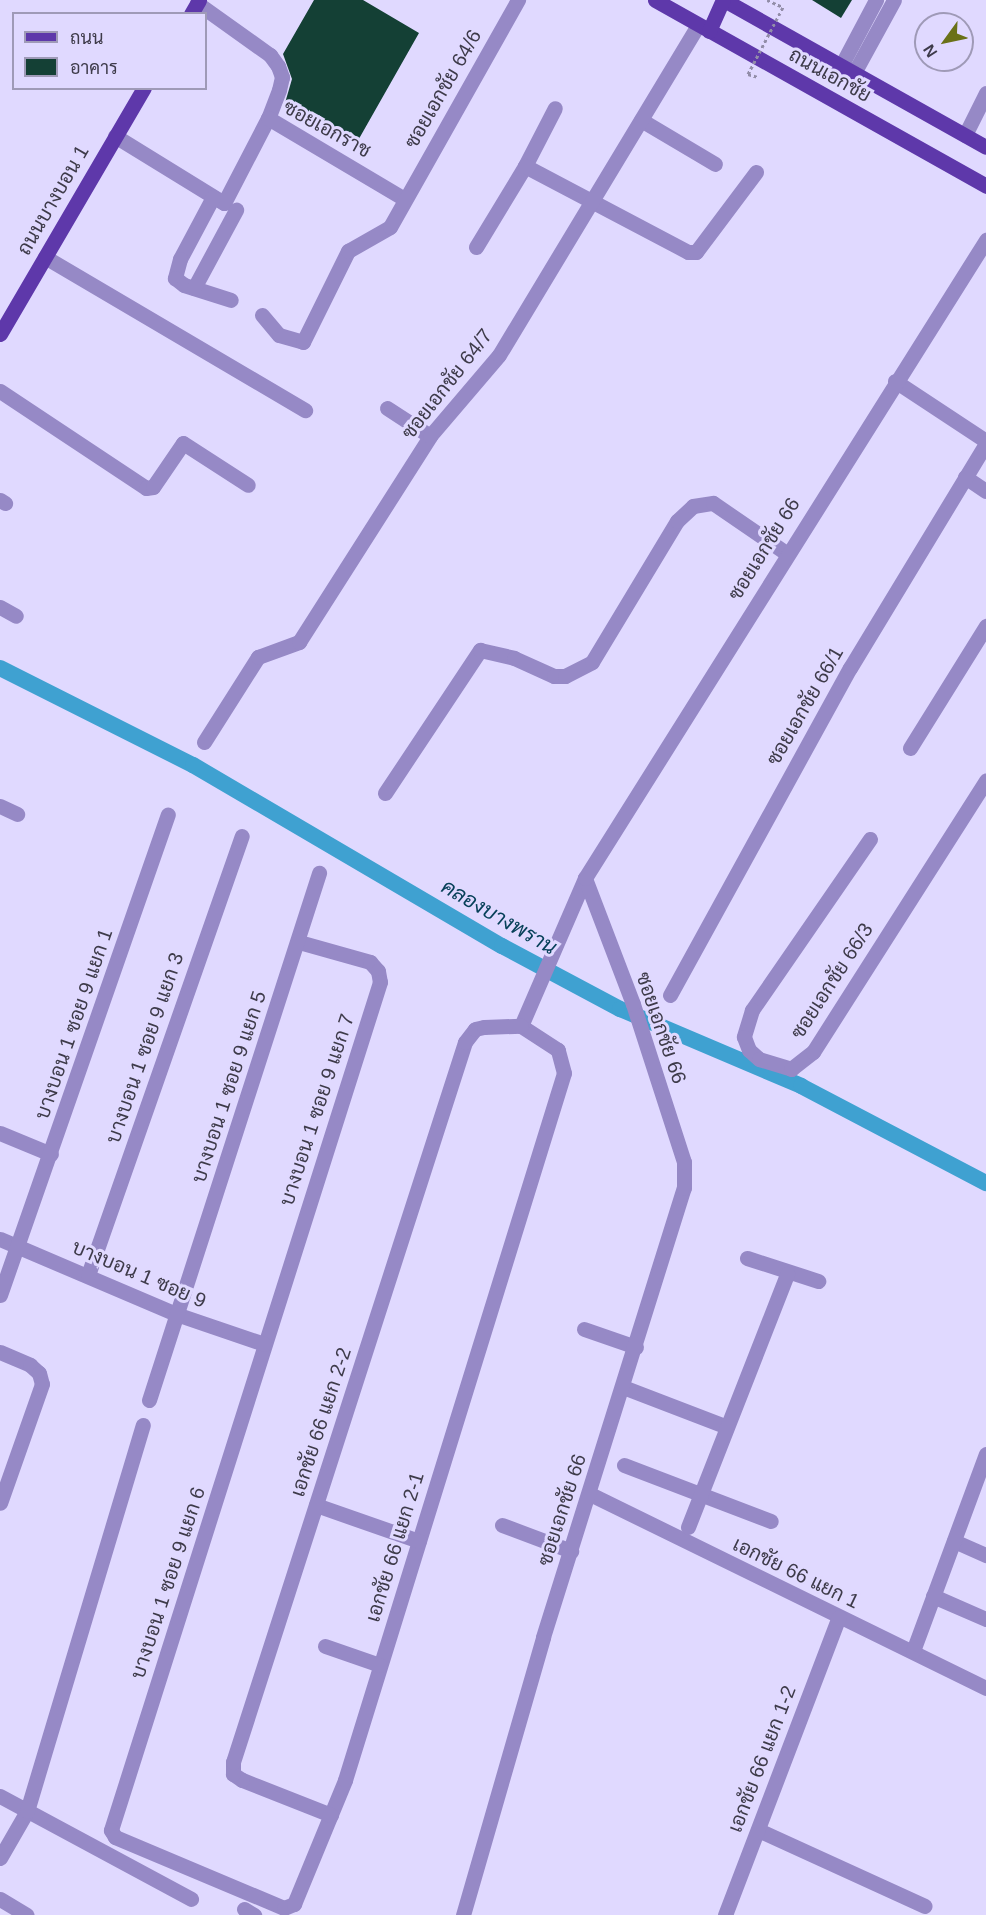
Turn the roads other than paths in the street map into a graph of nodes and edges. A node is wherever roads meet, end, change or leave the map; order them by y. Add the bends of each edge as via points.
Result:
1 (655, 0) edge
2 (723, 0) edge
3 (876, 0) edge
4 (894, 0) edge
5 (511, 2) edge
6 (678, 6) edge
7 (207, 13) edge
8 (703, 28) junction
9 (848, 69) junction
10 (143, 90) edge
11 (985, 97) edge
12 (555, 108) dead end
13 (268, 118) junction
14 (640, 120) junction
15 (965, 135) junction
16 (115, 136) junction
17 (986, 147) edge
18 (715, 164) dead end
19 (525, 166) junction
20 (756, 172) dead end
21 (986, 186) edge
22 (213, 197) junction
23 (404, 198) junction
24 (591, 202) junction
25 (236, 210) dead end
26 (986, 240) edge
27 (476, 247) dead end
28 (45, 257) junction
29 (194, 288) junction
30 (231, 300) dead end
31 (262, 315) dead end
32 (0, 334) edge
33 (895, 381) junction
34 (0, 390) edge
35 (387, 408) dead end
36 (305, 410) dead end
37 (430, 436) junction
38 (986, 442) edge
39 (965, 477) junction
40 (248, 485) dead end
41 (986, 491) edge
42 (786, 553) junction
43 (0, 607) edge
44 (16, 616) dead end
45 (986, 626) edge
46 (204, 742) dead end
47 (910, 748) dead end
48 (986, 780) edge
49 (385, 793) dead end
50 (0, 806) edge
51 (17, 814) dead end
52 (168, 814) dead end
53 (242, 836) dead end
54 (870, 839) dead end
55 (319, 873) dead end
56 (585, 878) junction
57 (299, 942) junction
58 (670, 994) dead end
59 (521, 1026) junction
60 (0, 1133) edge
61 (51, 1154) junction
62 (0, 1239) edge
63 (18, 1246) junction
64 (747, 1258) dead end
65 (787, 1274) junction
66 (88, 1275) junction
67 (818, 1281) dead end
68 (0, 1295) edge
69 (176, 1314) junction
70 (584, 1329) dead end
71 (264, 1344) junction
72 (636, 1347) junction
73 (0, 1352) edge
74 (623, 1387) junction
75 (149, 1400) dead end
76 (143, 1425) dead end
77 (727, 1427) junction
78 (986, 1454) edge
79 (624, 1465) dead end
80 (590, 1494) junction
81 (700, 1494) junction
82 (0, 1503) edge
83 (316, 1505) junction
84 (771, 1521) dead end
85 (502, 1525) dead end
86 (688, 1527) dead end
87 (419, 1541) junction
88 (954, 1541) junction
89 (571, 1551) junction
90 (986, 1555) edge
91 (933, 1596) junction
92 (839, 1617) junction
93 (986, 1619) edge
94 (325, 1646) dead end
95 (913, 1651) junction
96 (380, 1665) junction
97 (986, 1688) edge
98 (0, 1796) edge
99 (27, 1811) junction
100 (330, 1815) junction
101 (758, 1830) junction
102 (112, 1834) joint
103 (0, 1858) edge
104 (0, 1899) edge
105 (191, 1899) dead end
106 (925, 1906) dead end
107 (27, 1915) edge
108 (464, 1915) edge
109 (725, 1915) edge

1 - 6 main road, ถนนเอกชัย
2 - 8 main road
2 - 9 main road, ถนนเอกชัย
3 - 9 street
4 - 9 street
5 - 23 street, ซอยเอกชัย 64/6
6 - 8 main road, ถนนเอกชัย
7 - 13 street via 270,54 278,66 282,77
8 - 14 street, ซอยเอกชัย 64/7
8 - 21 main road, ถนนเอกชัย
9 - 15 main road, ถนนเอกชัย
10 - 16 main road, ถนนบางบอน 1
11 - 15 street
12 - 19 street
13 - 22 street, ซอยเอกราช via 224,203
13 - 23 street, ซอยเอกราช
14 - 18 street
14 - 24 street, ซอยเอกชัย 64/7
15 - 17 main road, ถนนเอกชัย
16 - 22 street
16 - 28 main road, ถนนบางบอน 1
19 - 24 street
19 - 27 street
20 - 24 street via 696,252 688,252
22 - 29 street via 175,272 178,282
23 - 31 street, ซอยเอกชัย 64/6 via 390,228 345,257 303,342 279,335
24 - 37 street, ซอยเอกชัย 64/7 via 499,355
25 - 29 street
26 - 33 street, ซอยเอกชัย 66
28 - 32 main road, ถนนบางบอน 1
28 - 36 street
29 - 30 street
33 - 38 street
33 - 42 street, ซอยเอกชัย 66
34 - 40 street via 146,488 153,487 183,443
35 - 37 street
37 - 46 street, ซอยเอกชัย 64/7 via 299,642 258,657
38 - 39 street, ซอยเอกชัย 66/1
39 - 41 street
39 - 58 street, ซอยเอกชัย 66/1 via 850,668
42 - 49 street via 713,503 693,506 676,520 592,662 565,676 554,676 514,658 480,650
42 - 56 street, ซอยเอกชัย 66
43 - 44 street
45 - 47 street
48 - 54 street, ซอยเอกชัย 66/3 via 813,1052 791,1069 759,1059 749,1050 744,1037 752,1010
50 - 51 street
52 - 61 street, บางบอน 1 ซอย 9 แยก 1
53 - 66 street, บางบอน 1 ซอย 9 แยก 3
55 - 57 street, บางบอน 1 ซอย 9 แยก 5
56 - 59 street
56 - 72 street, ซอยเอกชัย 66 via 633,1004 684,1162 684,1188
57 - 69 street, บางบอน 1 ซอย 9 แยก 5
57 - 71 street, บางบอน 1 ซอย 9 แยก 7 via 370,962 378,971 380,982
59 - 83 street, เอกชัย 66 แยก 2-2 via 475,1029 465,1042
59 - 87 street, เอกชัย 66 แยก 2-1 via 558,1050 564,1073
60 - 61 street
61 - 63 street, บางบอน 1 ซอย 9 แยก 1
62 - 63 street, บางบอน 1 ซอย 9
63 - 66 street, บางบอน 1 ซอย 9
63 - 68 street, บางบอน 1 ซอย 9 แยก 1
64 - 65 street
65 - 67 street
65 - 77 street
66 - 69 street, บางบอน 1 ซอย 9
69 - 71 street, บางบอน 1 ซอย 9
69 - 75 street, บางบอน 1 ซอย 9 แยก 5
70 - 72 street
71 - 102 street, บางบอน 1 ซอย 9 แยก 6
72 - 74 street, ซอยเอกชัย 66
73 - 82 street via 30,1365 41,1378
74 - 77 street
74 - 80 street, ซอยเอกชัย 66
76 - 99 street
77 - 81 street
78 - 88 street
79 - 81 street
80 - 89 street, ซอยเอกชัย 66
80 - 92 street, เอกชัย 66 แยก 1
81 - 84 street
81 - 86 street
83 - 87 street
83 - 100 street, เอกชัย 66 แยก 2-2 via 233,1762 233,1774
85 - 89 street
87 - 96 street, เอกชัย 66 แยก 2-1
88 - 90 street
88 - 91 street
89 - 108 street, ซอยเอกชัย 66
91 - 93 street
91 - 95 street
92 - 95 street, เอกชัย 66 แยก 1
92 - 101 street, เอกชัย 66 แยก 1-2
94 - 96 street
95 - 97 street, เอกชัย 66 แยก 1
96 - 100 street, เอกชัย 66 แยก 2-1
98 - 99 street
99 - 103 street
99 - 105 street
100 - 102 street, เอกชัย 66 แยก 2-1 via 290,1909
101 - 106 street
101 - 109 street, เอกชัย 66 แยก 1-2
104 - 107 street

